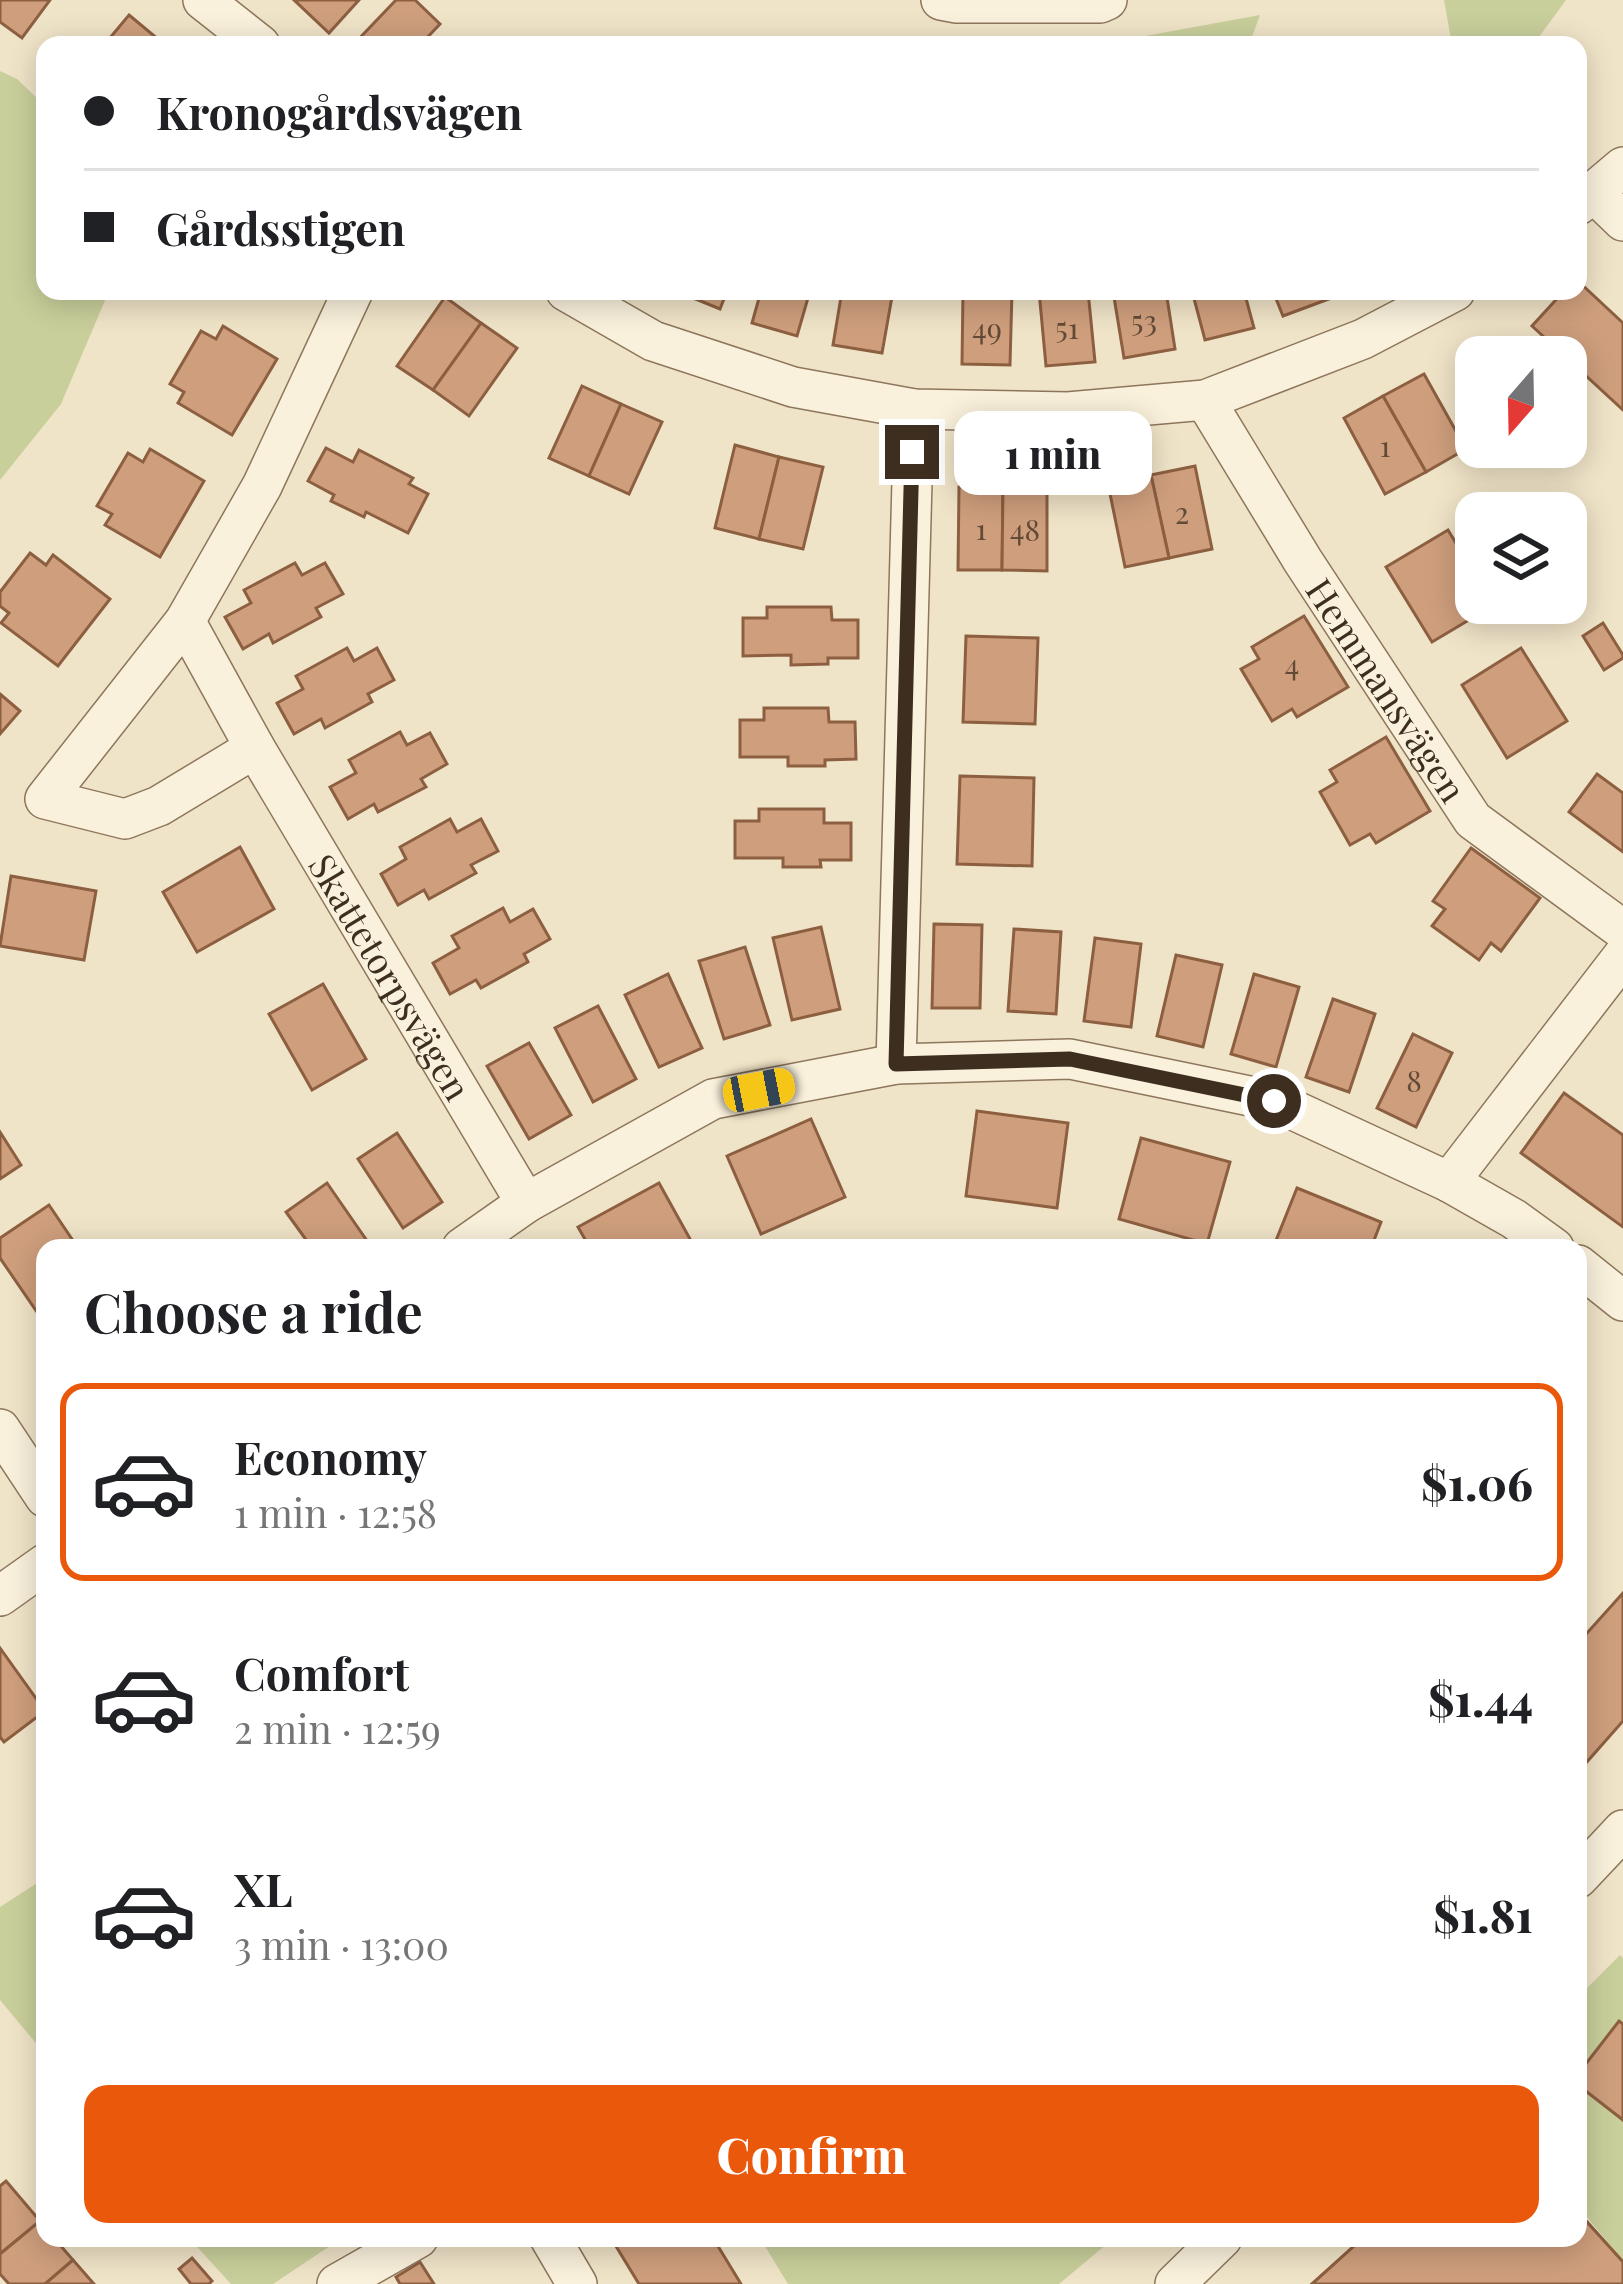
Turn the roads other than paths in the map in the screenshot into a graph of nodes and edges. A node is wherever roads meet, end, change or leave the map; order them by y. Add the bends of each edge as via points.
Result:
1 (202, 0) edge
2 (941, 0) edge
3 (1107, 0) edge
4 (248, 36) edge
5 (1623, 167) edge
6 (1587, 199) edge
7 (1587, 201) edge
8 (1623, 220) edge
9 (349, 300) edge
10 (581, 300) edge
11 (1438, 300) edge
12 (1205, 400) junction
13 (914, 409) junction
14 (185, 621) junction
15 (255, 748) junction
16 (1623, 930) edge
17 (1623, 956) edge
18 (896, 1064) junction
19 (1449, 1182) junction
20 (526, 1203) junction
21 (475, 1239) edge
22 (1541, 1239) edge
23 (1587, 1272) edge
24 (1623, 1301) edge
25 (0, 1429) edge
26 (36, 1483) edge
27 (36, 1570) edge
28 (0, 1596) edge
29 (402, 2247) edge
30 (555, 2247) edge
31 (1213, 2247) edge
32 (337, 2284) edge
33 (577, 2284) edge
34 (1175, 2284) edge

1 - 4 street
2 - 3 street
5 - 6 street
7 - 8 street
9 - 14 street via 262,486
10 - 13 street via 652,341 794,387
11 - 12 street via 1363,339
12 - 13 street via 1068,412
12 - 16 street, Hemmansvägen via 1473,820
13 - 18 street
14 - 15 street, Skattetorpsvägen
14 - 15 street via 45,799 125,819
15 - 20 street, Skattetorpsvägen
17 - 19 street
18 - 19 street via 1070,1059 1274,1101
18 - 20 street via 713,1099
19 - 22 street
20 - 21 street
23 - 24 street
25 - 26 street
27 - 28 street
29 - 32 street
30 - 33 street
31 - 34 street

